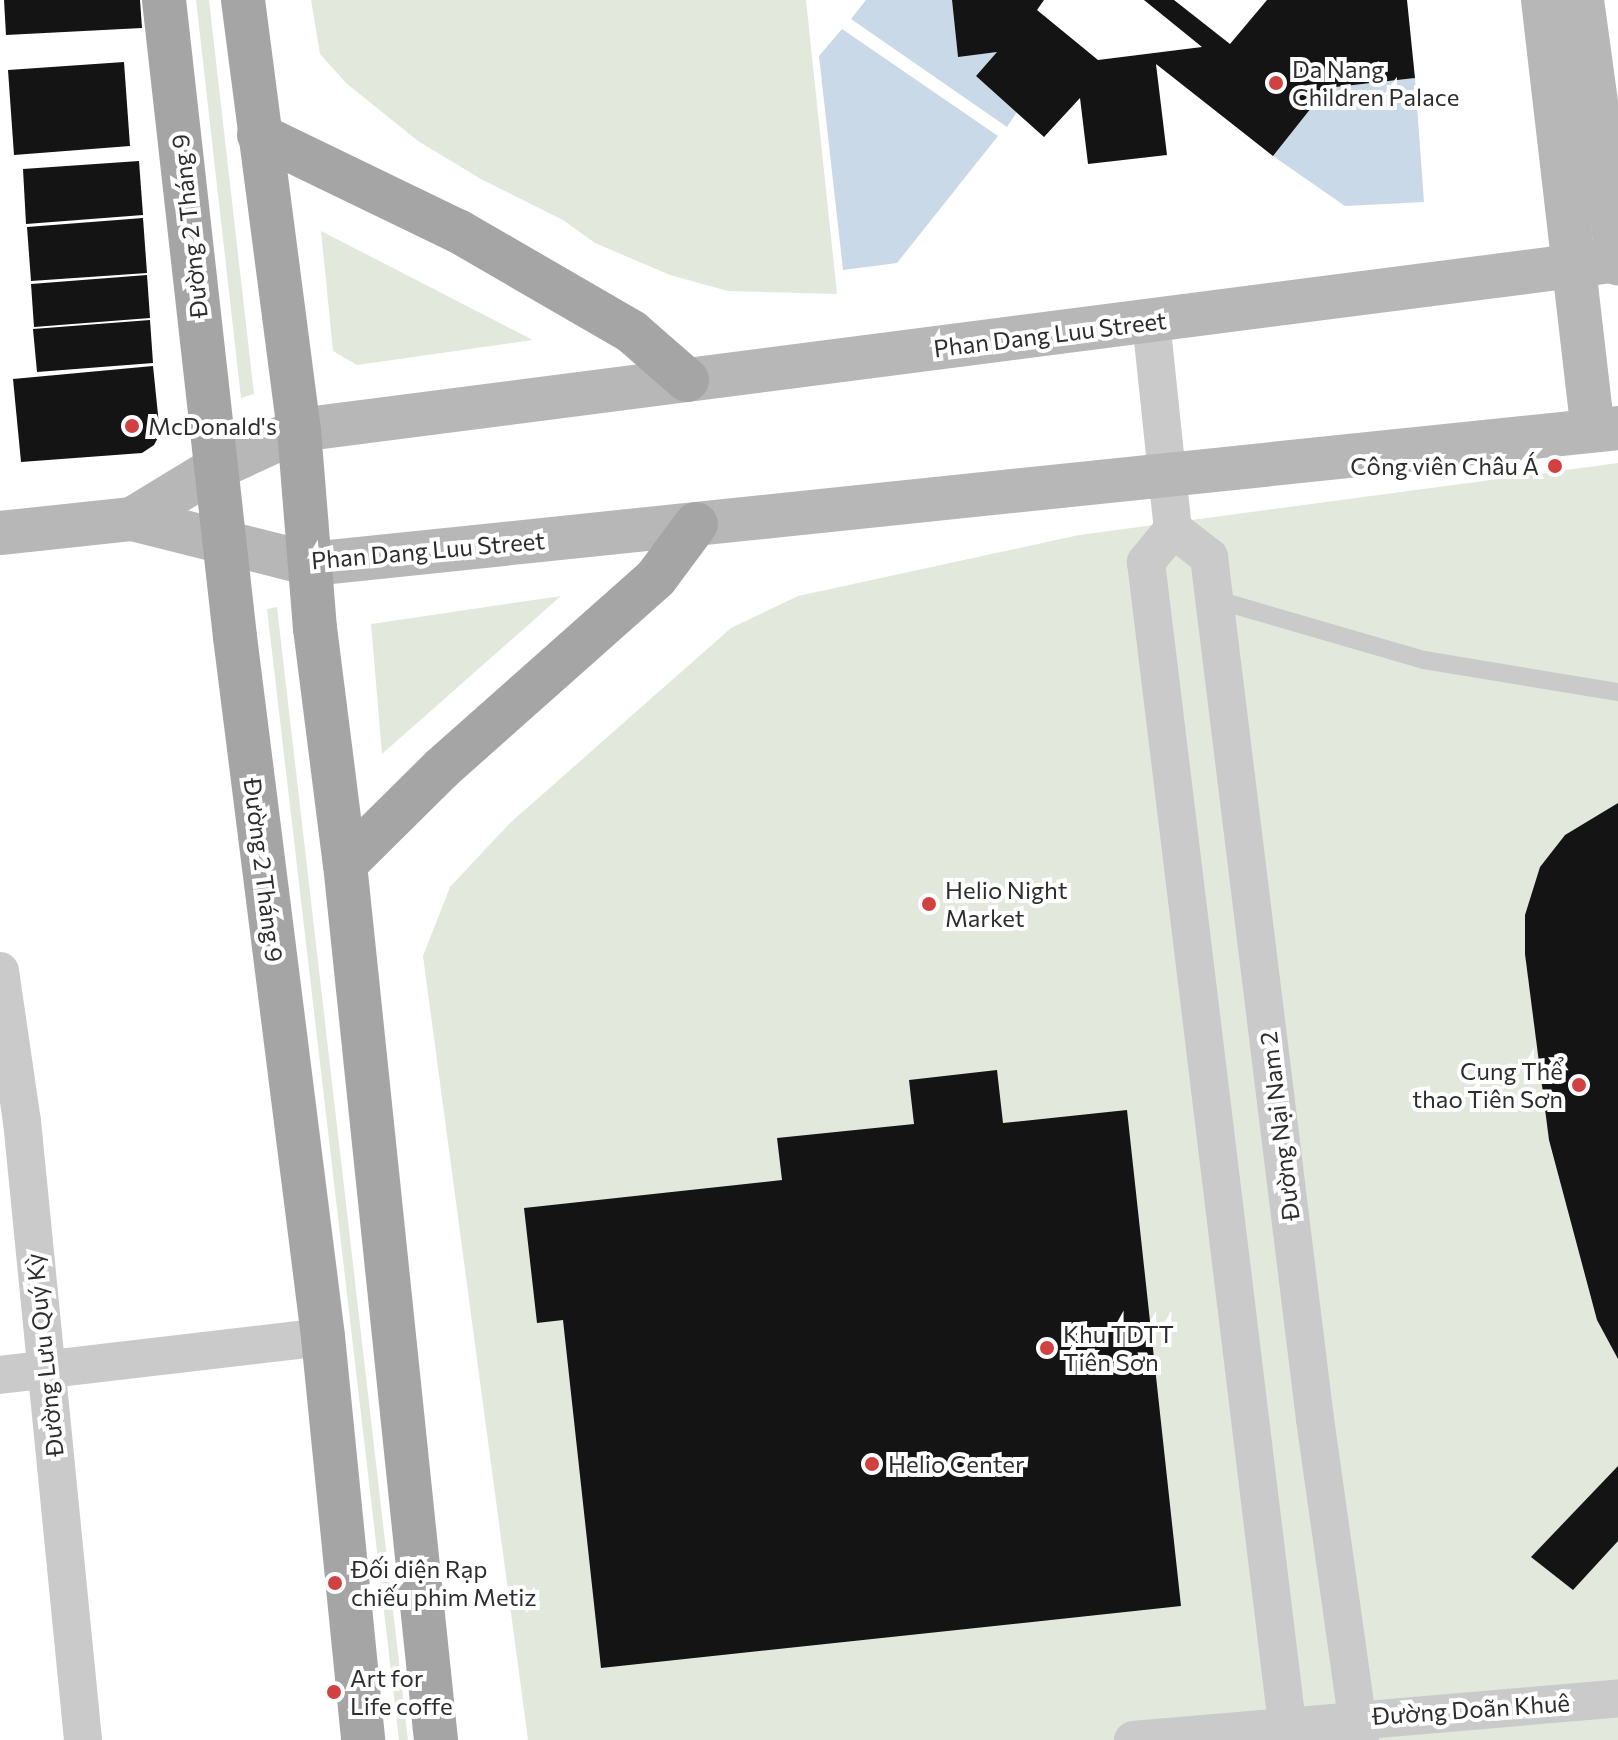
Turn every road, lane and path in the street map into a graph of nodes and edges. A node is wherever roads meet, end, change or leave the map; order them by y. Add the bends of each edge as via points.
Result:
1 (164, 0) edge
2 (243, 0) edge
3 (1543, 0) edge
4 (1582, 0) edge
5 (259, 135) junction
6 (1608, 263) edge
7 (1151, 321) junction
8 (687, 380) junction
9 (1606, 429) edge
10 (299, 430) junction
11 (216, 468) junction
12 (1168, 474) junction
13 (132, 519) junction
14 (696, 524) junction
15 (1173, 529) junction
16 (0, 533) edge
17 (224, 541) junction
18 (311, 564) junction
19 (1214, 599) junction
20 (1618, 692) edge
21 (345, 864) junction
22 (0, 971) edge
23 (11, 1122) edge
24 (323, 1337) junction
25 (45, 1370) junction
26 (0, 1375) edge
27 (1618, 1698) edge
28 (1358, 1729) edge
29 (1288, 1732) edge
30 (83, 1740) edge
31 (363, 1740) edge
32 (436, 1740) edge
33 (1133, 1740) edge

1 - 11 main road, Đường 2 Tháng 9
2 - 5 main road
3 - 6 street
4 - 6 street
5 - 8 main road via 458,231 632,332
5 - 10 main road
6 - 7 street, Phan Dang Luu Street
6 - 9 street
7 - 8 street, Phan Dang Luu Street
7 - 12 street
8 - 10 street, Phan Dang Luu Street
9 - 12 street, Phan Dang Luu Street
10 - 11 street, Phan Dang Luu Street
10 - 18 main road
11 - 13 street, Phan Dang Luu Street
11 - 17 main road, Đường 2 Tháng 9
12 - 14 street, Phan Dang Luu Street
12 - 15 street
13 - 16 street
13 - 17 street, Phan Dang Luu Street
14 - 18 street, Phan Dang Luu Street
14 - 21 main road via 656,578 442,768
15 - 19 street, Đường Nại Nam 2 via 1209,557
15 - 29 street via 1146,562
17 - 18 street, Phan Dang Luu Street
17 - 24 main road, Đường 2 Tháng 9
18 - 21 main road
19 - 20 lane via 1424,660
19 - 28 street, Đường Nại Nam 2
21 - 32 main road
22 - 23 street, Đường Lưu Quý Kỳ
23 - 25 street, Đường Lưu Quý Kỳ
24 - 25 street
24 - 31 main road, Đường 2 Tháng 9
25 - 26 street
25 - 30 street, Đường Lưu Quý Kỳ
27 - 28 street, Đường Doãn Khuê
28 - 29 street, Đường Doãn Khuê
29 - 33 street, Đường Doãn Khuê

